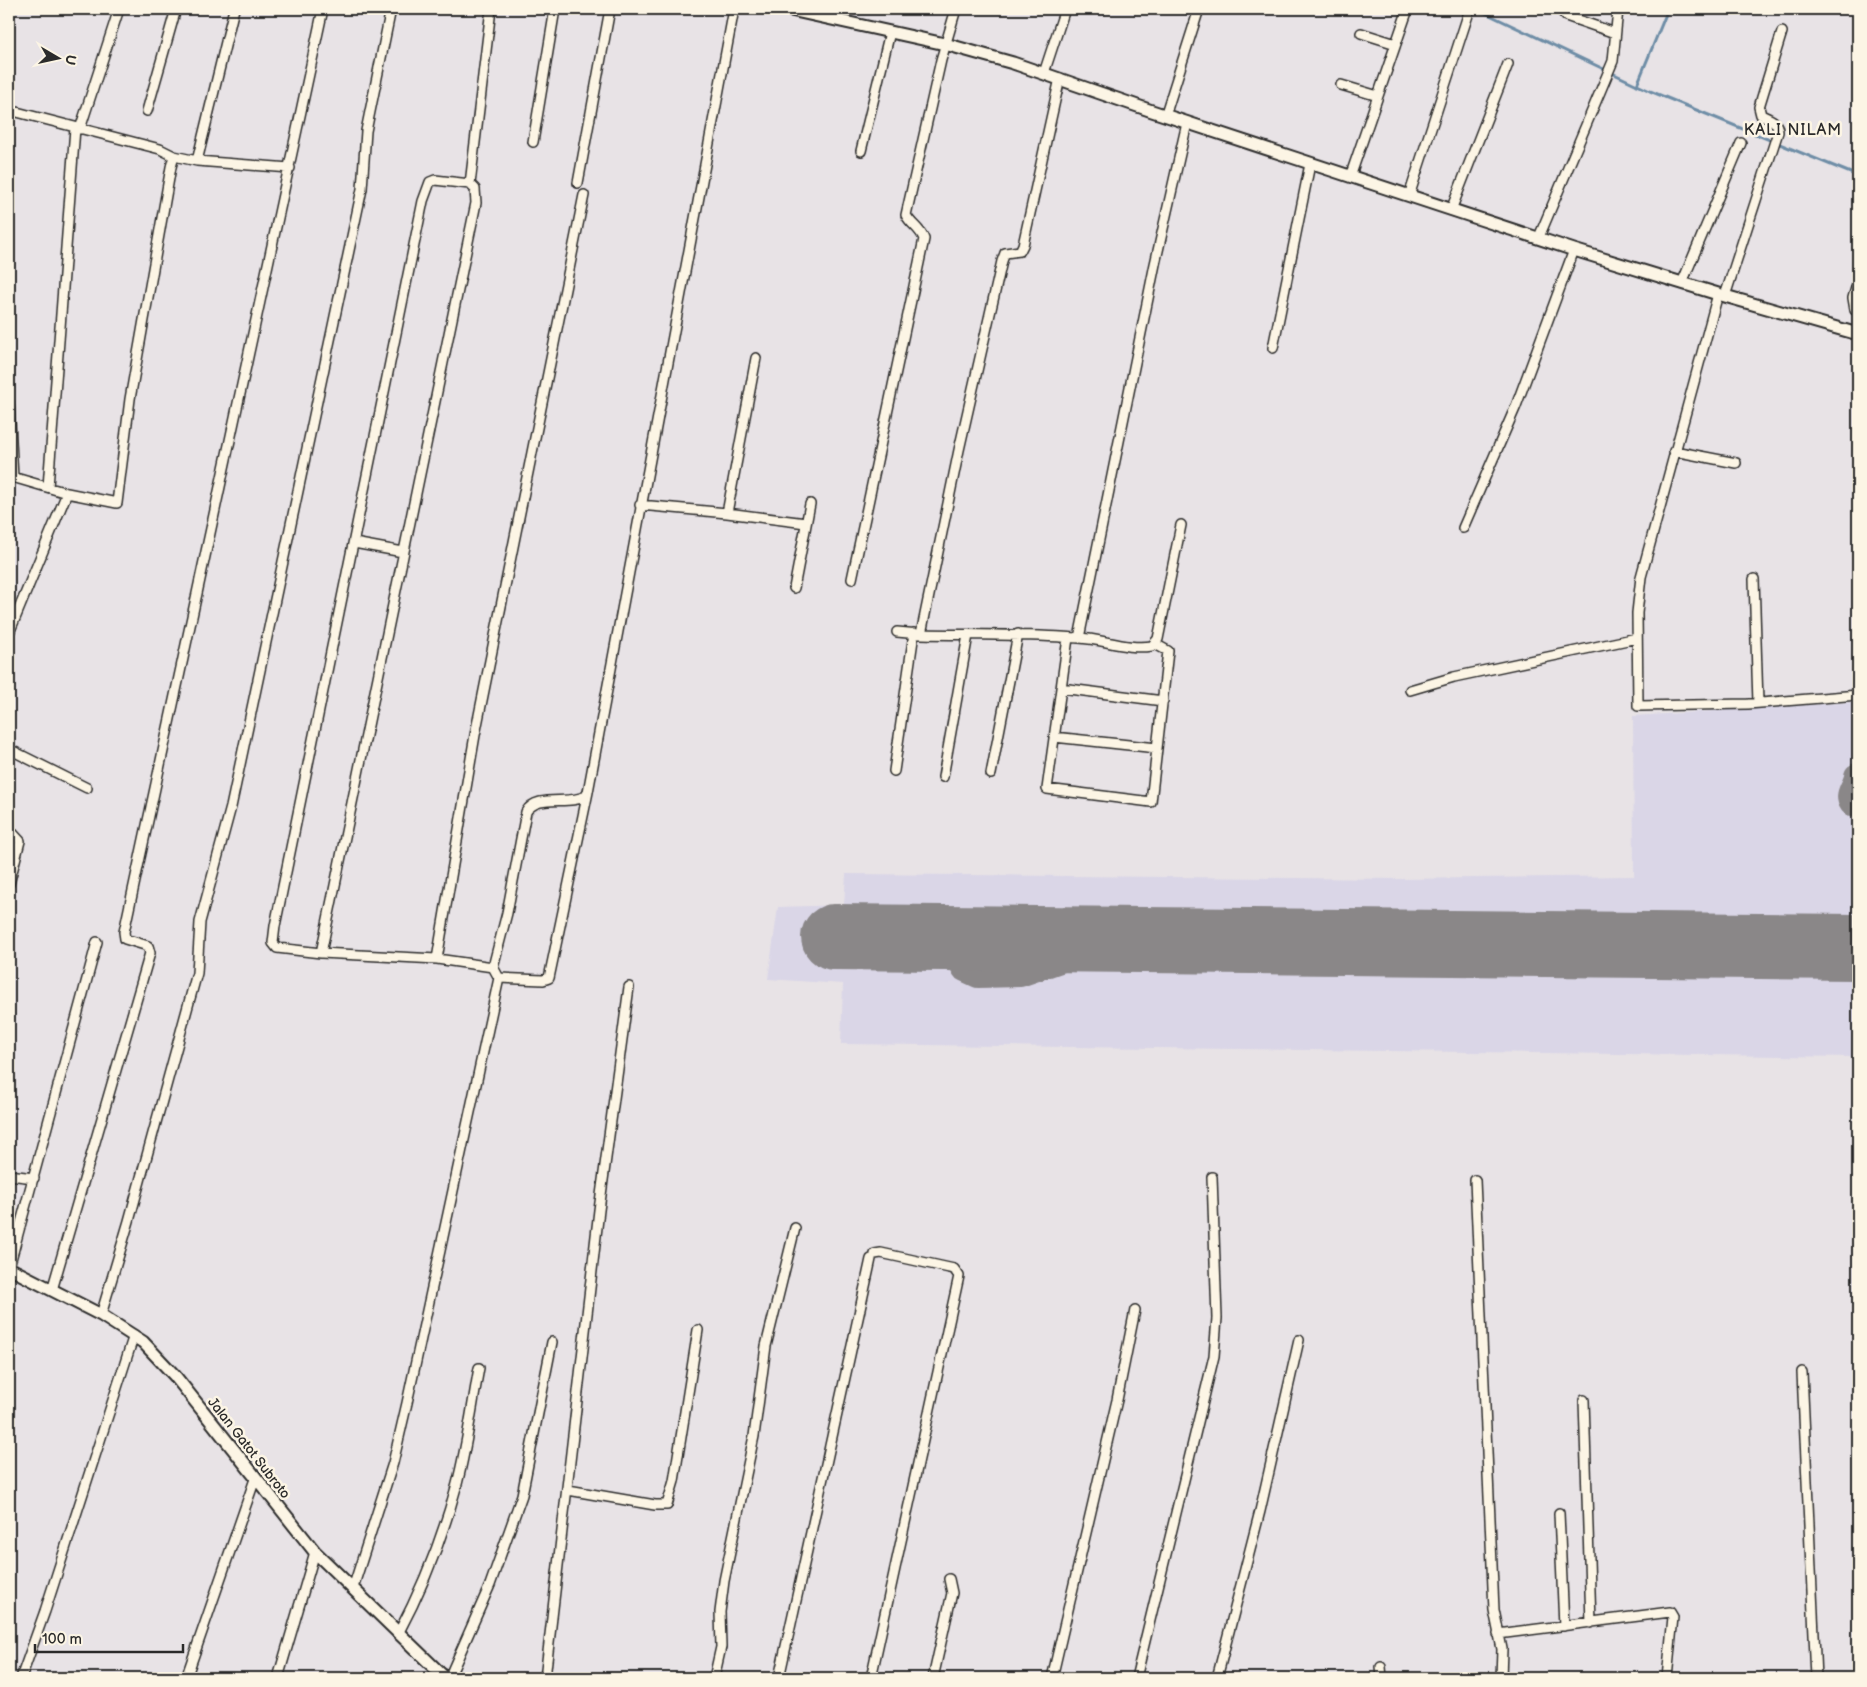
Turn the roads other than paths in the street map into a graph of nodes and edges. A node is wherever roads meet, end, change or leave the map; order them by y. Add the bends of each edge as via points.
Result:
1 (119, 9) edge
2 (176, 9) edge
3 (234, 9) edge
4 (323, 9) edge
5 (391, 9) edge
6 (491, 9) edge
7 (555, 9) edge
8 (610, 9) edge
9 (734, 9) edge
10 (786, 9) edge
11 (956, 9) edge
12 (1065, 9) edge
13 (1198, 9) edge
14 (1408, 9) edge
15 (1470, 9) edge
16 (1560, 9) edge
17 (1618, 9) edge
18 (890, 32) junction
19 (1782, 32) dead end
20 (1361, 33) dead end
21 (1615, 33) junction
22 (946, 44) junction
23 (1396, 44) junction
24 (1508, 64) dead end
25 (1044, 73) junction
26 (1060, 78) junction
27 (1341, 84) dead end
28 (1378, 96) junction
29 (9, 110) edge
30 (147, 111) dead end
31 (1165, 116) junction
32 (1188, 123) junction
33 (78, 128) junction
34 (533, 142) dead end
35 (1741, 143) dead end
36 (861, 151) dead end
37 (174, 156) junction
38 (197, 160) junction
39 (1310, 164) junction
40 (290, 168) junction
41 (1350, 177) junction
42 (578, 183) dead end
43 (470, 184) junction
44 (584, 195) dead end
45 (1409, 196) junction
46 (1451, 210) junction
47 (1539, 237) junction
48 (1574, 250) junction
49 (1858, 281) edge
50 (1682, 283) junction
51 (1721, 295) junction
52 (1858, 311) edge
53 (1858, 334) edge
54 (1273, 348) dead end
55 (756, 358) dead end
56 (9, 403) edge
57 (1674, 451) junction
58 (1736, 463) dead end
59 (11, 477) edge
60 (48, 487) junction
61 (67, 493) junction
62 (810, 504) dead end
63 (640, 505) junction
64 (727, 513) junction
65 (806, 523) junction
66 (1181, 525) dead end
67 (1463, 528) dead end
68 (354, 543) junction
69 (403, 552) junction
70 (852, 579) dead end
71 (1754, 579) dead end
72 (794, 588) dead end
73 (897, 632) dead end
74 (9, 633) edge
75 (918, 634) junction
76 (1018, 634) junction
77 (968, 635) junction
78 (1068, 638) junction
79 (1079, 638) junction
80 (1637, 638) junction
81 (1155, 644) junction
82 (1061, 688) junction
83 (1410, 690) dead end
84 (1858, 695) edge
85 (1163, 701) junction
86 (1758, 703) junction
87 (1054, 737) junction
88 (1157, 748) junction
89 (9, 749) edge
90 (894, 771) dead end
91 (991, 774) dead end
92 (943, 777) dead end
93 (87, 788) dead end
94 (588, 792) junction
95 (9, 829) edge
96 (9, 884) edge
97 (97, 942) dead end
98 (321, 953) junction
99 (437, 959) junction
100 (493, 967) junction
101 (499, 978) junction
102 (628, 987) dead end
103 (9, 1175) edge
104 (1212, 1177) dead end
105 (34, 1178) junction
106 (1475, 1180) dead end
107 (795, 1228) dead end
108 (9, 1267) edge
109 (52, 1290) junction
110 (1135, 1310) dead end
111 (101, 1315) junction
112 (698, 1330) dead end
113 (134, 1335) junction
114 (1299, 1340) dead end
115 (552, 1342) dead end
116 (479, 1368) dead end
117 (1802, 1372) dead end
118 (1584, 1400) dead end
119 (255, 1479) junction
120 (568, 1490) junction
121 (1559, 1513) dead end
122 (315, 1552) junction
123 (949, 1579) dead end
124 (353, 1588) junction
125 (1591, 1623) junction
126 (1564, 1626) junction
127 (398, 1634) junction
128 (1498, 1634) junction
129 (1381, 1667) dead end
130 (21, 1678) edge
131 (186, 1678) edge
132 (278, 1678) edge
133 (444, 1678) edge
134 (449, 1678) edge
135 (545, 1678) edge
136 (714, 1678) edge
137 (779, 1678) edge
138 (871, 1678) edge
139 (934, 1678) edge
140 (1052, 1678) edge
141 (1136, 1678) edge
142 (1217, 1678) edge
143 (1382, 1678) edge
144 (1501, 1678) edge
145 (1668, 1678) edge
146 (1816, 1678) edge

1 - 33 street
2 - 30 street
3 - 38 street
4 - 40 street
5 - 111 street via 366,131 362,189 231,807 200,922 197,972
6 - 43 street
7 - 34 street
8 - 42 street
9 - 63 street
10 - 18 street
11 - 22 street
12 - 25 street
13 - 31 street
14 - 23 street
15 - 45 street
16 - 21 street via 1566,16
17 - 21 street
18 - 22 street
18 - 36 street
19 - 51 street via 1759,108 1761,114 1774,120 1778,132
20 - 23 street
21 - 47 street via 1612,61 1602,89
22 - 25 street
22 - 70 street via 906,215 922,231 924,239
23 - 28 street
24 - 46 street
25 - 26 street
26 - 31 street
26 - 75 street via 1023,245 1020,251 1005,253 1002,261
27 - 28 street
28 - 41 street
29 - 33 street
31 - 32 street
32 - 39 street
32 - 79 street via 1153,274
33 - 37 street via 160,149
33 - 60 street
35 - 50 street
37 - 38 street
37 - 61 street via 130,400 117,502
38 - 40 street
39 - 41 street
39 - 54 street
40 - 109 street via 124,932 125,939 148,946 150,953
41 - 45 street
43 - 68 street via 434,180 426,189
43 - 69 street via 476,189 476,203
44 - 99 street via 475,735
45 - 46 street
46 - 47 street
47 - 48 street
48 - 50 street
48 - 67 street via 1516,406
49 - 52 street via 1853,303
50 - 51 street
51 - 53 street
51 - 57 street
55 - 64 street
56 - 59 street
57 - 58 street
57 - 80 street via 1641,577 1636,613
59 - 60 street
60 - 61 street
61 - 74 street
62 - 65 street
63 - 64 street
63 - 94 street
64 - 65 street
65 - 72 street
66 - 81 street
68 - 69 street
68 - 98 street via 273,936 277,948
69 - 98 street
71 - 86 street
73 - 75 street
75 - 77 street
75 - 90 street
76 - 77 street
76 - 78 street
76 - 91 street
77 - 92 street
78 - 79 street
78 - 82 street
79 - 81 street via 1141,647
80 - 83 street via 1454,677
80 - 86 street via 1638,706
81 - 85 street via 1168,651
82 - 85 street
82 - 87 street
84 - 86 street
85 - 88 street
87 - 88 street
87 - 88 street via 1047,789 1151,802
89 - 93 street
94 - 100 street via 577,800 534,804 526,812
94 - 101 street via 549,978
95 - 96 street via 20,841
97 - 105 street
98 - 99 street
99 - 100 street
100 - 101 street
101 - 124 street via 393,1463
102 - 120 street
103 - 105 street
104 - 141 street via 1217,1318 1214,1356
105 - 108 street
106 - 128 street
107 - 136 street via 766,1346 753,1444 724,1581 720,1612 721,1648
108 - 109 street, Jalan Gatot Subroto
109 - 111 street, Jalan Gatot Subroto
110 - 140 street
111 - 113 street, Jalan Gatot Subroto
112 - 120 street via 667,1505
113 - 119 street, Jalan Gatot Subroto via 174,1376
113 - 130 street
114 - 142 street
115 - 134 street via 522,1495 490,1585
116 - 127 street via 463,1456 448,1514
117 - 146 street
118 - 125 street
119 - 122 street, Jalan Gatot Subroto
119 - 131 street
120 - 135 street
121 - 126 street
122 - 124 street, Jalan Gatot Subroto
122 - 132 street
123 - 139 street via 952,1593
124 - 127 street, Jalan Gatot Subroto
125 - 126 street
125 - 145 street via 1670,1612 1673,1617
126 - 128 street
127 - 133 street, Jalan Gatot Subroto
128 - 144 street via 1502,1649
129 - 143 street
137 - 138 street via 873,1256 881,1253 954,1268 959,1276

